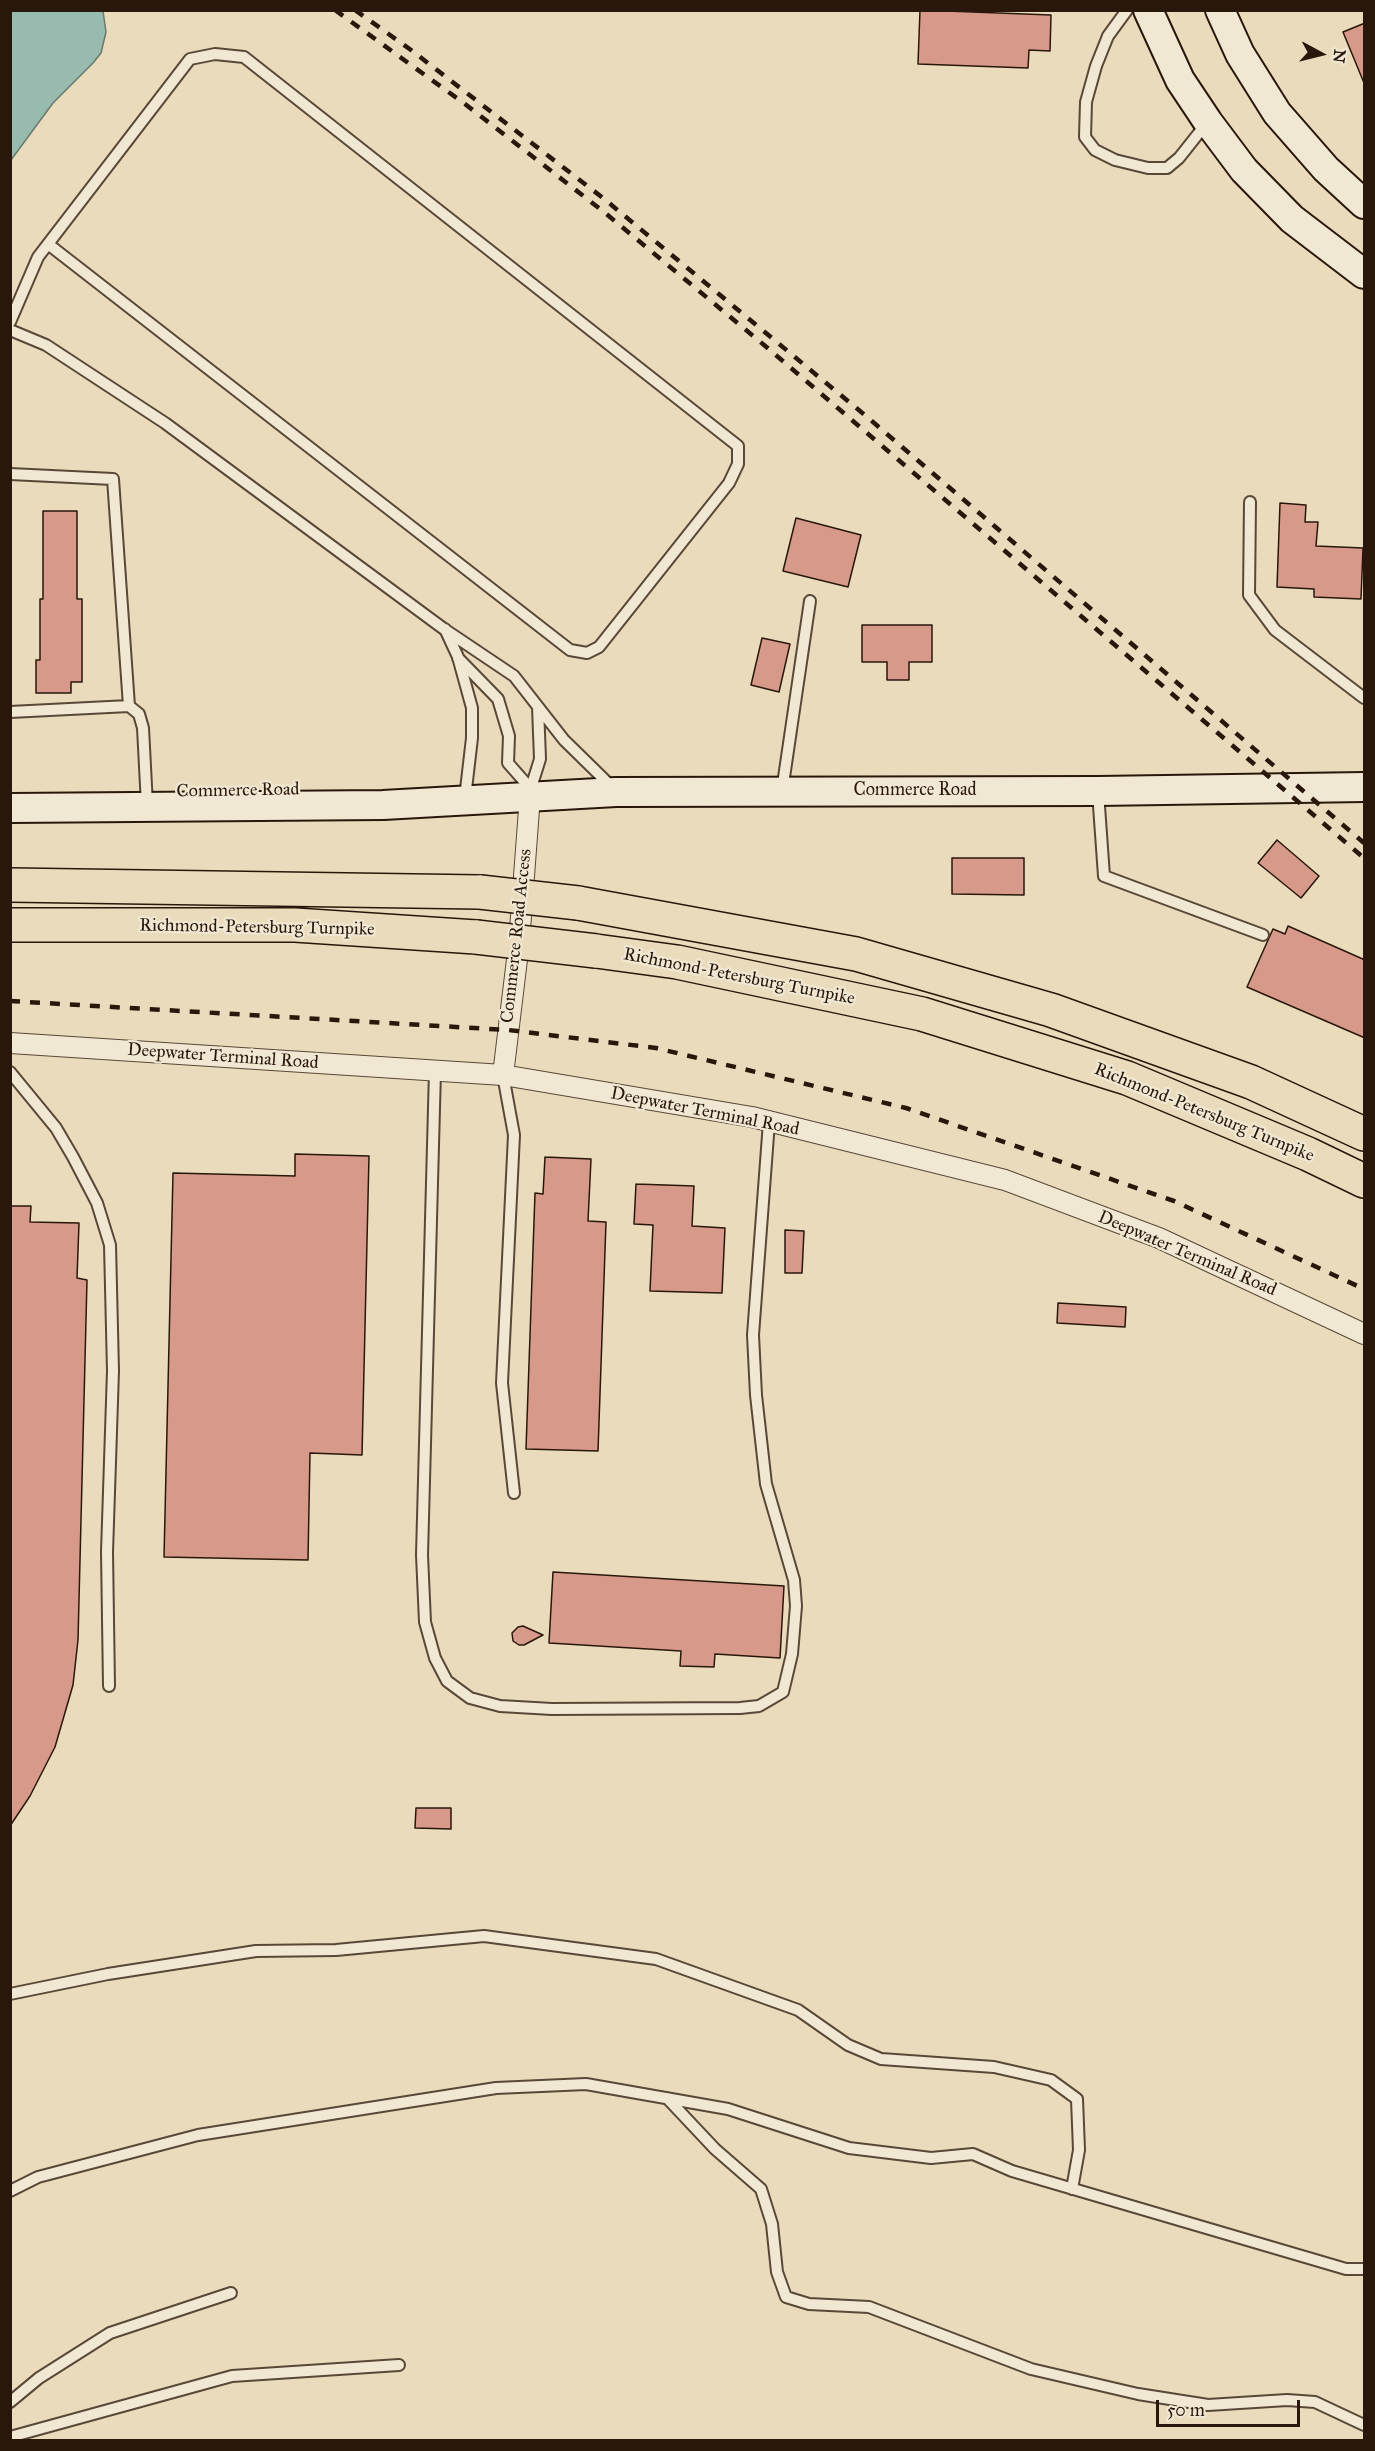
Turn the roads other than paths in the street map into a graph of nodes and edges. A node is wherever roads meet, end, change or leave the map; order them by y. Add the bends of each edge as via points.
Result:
1 (1127, 10) edge
2 (1148, 10) edge
3 (1220, 10) edge
4 (1208, 122) junction
5 (1365, 204) edge
6 (48, 244) junction
7 (1365, 274) edge
8 (10, 322) edge
9 (10, 330) edge
10 (10, 474) edge
11 (1250, 502) dead end
12 (810, 602) dead end
13 (444, 629) junction
14 (458, 657) junction
15 (1365, 698) edge
16 (129, 706) junction
17 (538, 707) junction
18 (10, 712) edge
19 (1365, 787) edge
20 (782, 791) junction
21 (1098, 791) junction
22 (530, 792) junction
23 (616, 792) junction
24 (10, 794) edge
25 (465, 798) junction
26 (147, 799) junction
27 (10, 808) edge
28 (10, 885) edge
29 (10, 925) edge
30 (1263, 935) dead end
31 (10, 1043) edge
32 (435, 1071) junction
33 (10, 1072) edge
34 (503, 1075) junction
35 (770, 1122) junction
36 (1365, 1134) edge
37 (1365, 1181) edge
38 (1365, 1334) edge
39 (514, 1493) dead end
40 (109, 1686) dead end
41 (10, 1994) edge
42 (666, 2098) junction
43 (1072, 2189) junction
44 (10, 2192) edge
45 (1365, 2269) edge
46 (231, 2293) dead end
47 (399, 2365) dead end
48 (10, 2402) edge
49 (1365, 2425) edge
50 (10, 2437) edge

1 - 4 lane via 1107,36 1096,66 1086,102 1085,137 1095,150 1115,160 1167,168
2 - 4 main road via 1180,80
3 - 5 main road via 1240,54 1277,113 1326,169
4 - 7 main road via 1266,194
6 - 6 lane via 190,59 214,54 244,57 738,446 738,464 729,483 599,647 587,653 570,650
6 - 8 lane via 38,257
9 - 13 lane via 46,345 165,423
10 - 16 lane via 113,479
11 - 15 lane via 1249,595 1275,630
12 - 20 lane
13 - 14 lane
13 - 17 lane via 514,676
14 - 22 lane via 498,699 508,736 508,763
14 - 25 lane via 472,708
16 - 18 lane
16 - 26 lane via 139,714 143,728
17 - 22 lane via 540,759
17 - 23 lane via 564,740
19 - 21 main road, Commerce Road
20 - 21 main road, Commerce Road
20 - 23 main road, Commerce Road
21 - 30 lane via 1104,876
22 - 23 main road, Commerce Road
22 - 25 main road, Commerce Road
22 - 34 street, Commerce Road Access via 519,943
24 - 26 main road, Commerce Road
25 - 26 main road, Commerce Road via 383,805
26 - 27 main road, Commerce Road
28 - 36 highway, bridge via 480,892 578,903 856,954 1051,1010 1251,1082
29 - 37 highway, Richmond-Petersburg Turnpike, bridge via 295,925 477,937 677,962 922,1014 1127,1078
31 - 32 street, Deepwater Terminal Road
32 - 34 street, Deepwater Terminal Road
32 - 35 lane via 422,1555 425,1622 435,1658 447,1680 470,1698 500,1706 740,1708 759,1706 783,1692 792,1654 794,1580 766,1484 753,1335
33 - 40 lane via 33,1097 68,1148 97,1203 110,1245 113,1371 107,1552
34 - 35 street, Deepwater Terminal Road
34 - 39 lane via 514,1135 502,1383
35 - 38 street, Deepwater Terminal Road via 1005,1180 1159,1238
41 - 43 lane via 108,1974 256,1952 336,1950 484,1936 656,1959 798,2010 848,2045 881,2059 994,2067 1051,2080 1077,2099 1079,2150
42 - 43 lane via 728,2109 849,2148 931,2158 973,2154 1012,2171
42 - 44 lane via 586,2084 496,2088 198,2135 38,2177
42 - 49 lane via 761,2189 772,2224 777,2272 786,2297 809,2304 869,2307 1031,2369 1138,2394 1208,2405 1315,2402
43 - 45 lane via 1346,2269
46 - 48 lane via 110,2333 39,2378
47 - 50 lane via 232,2376

